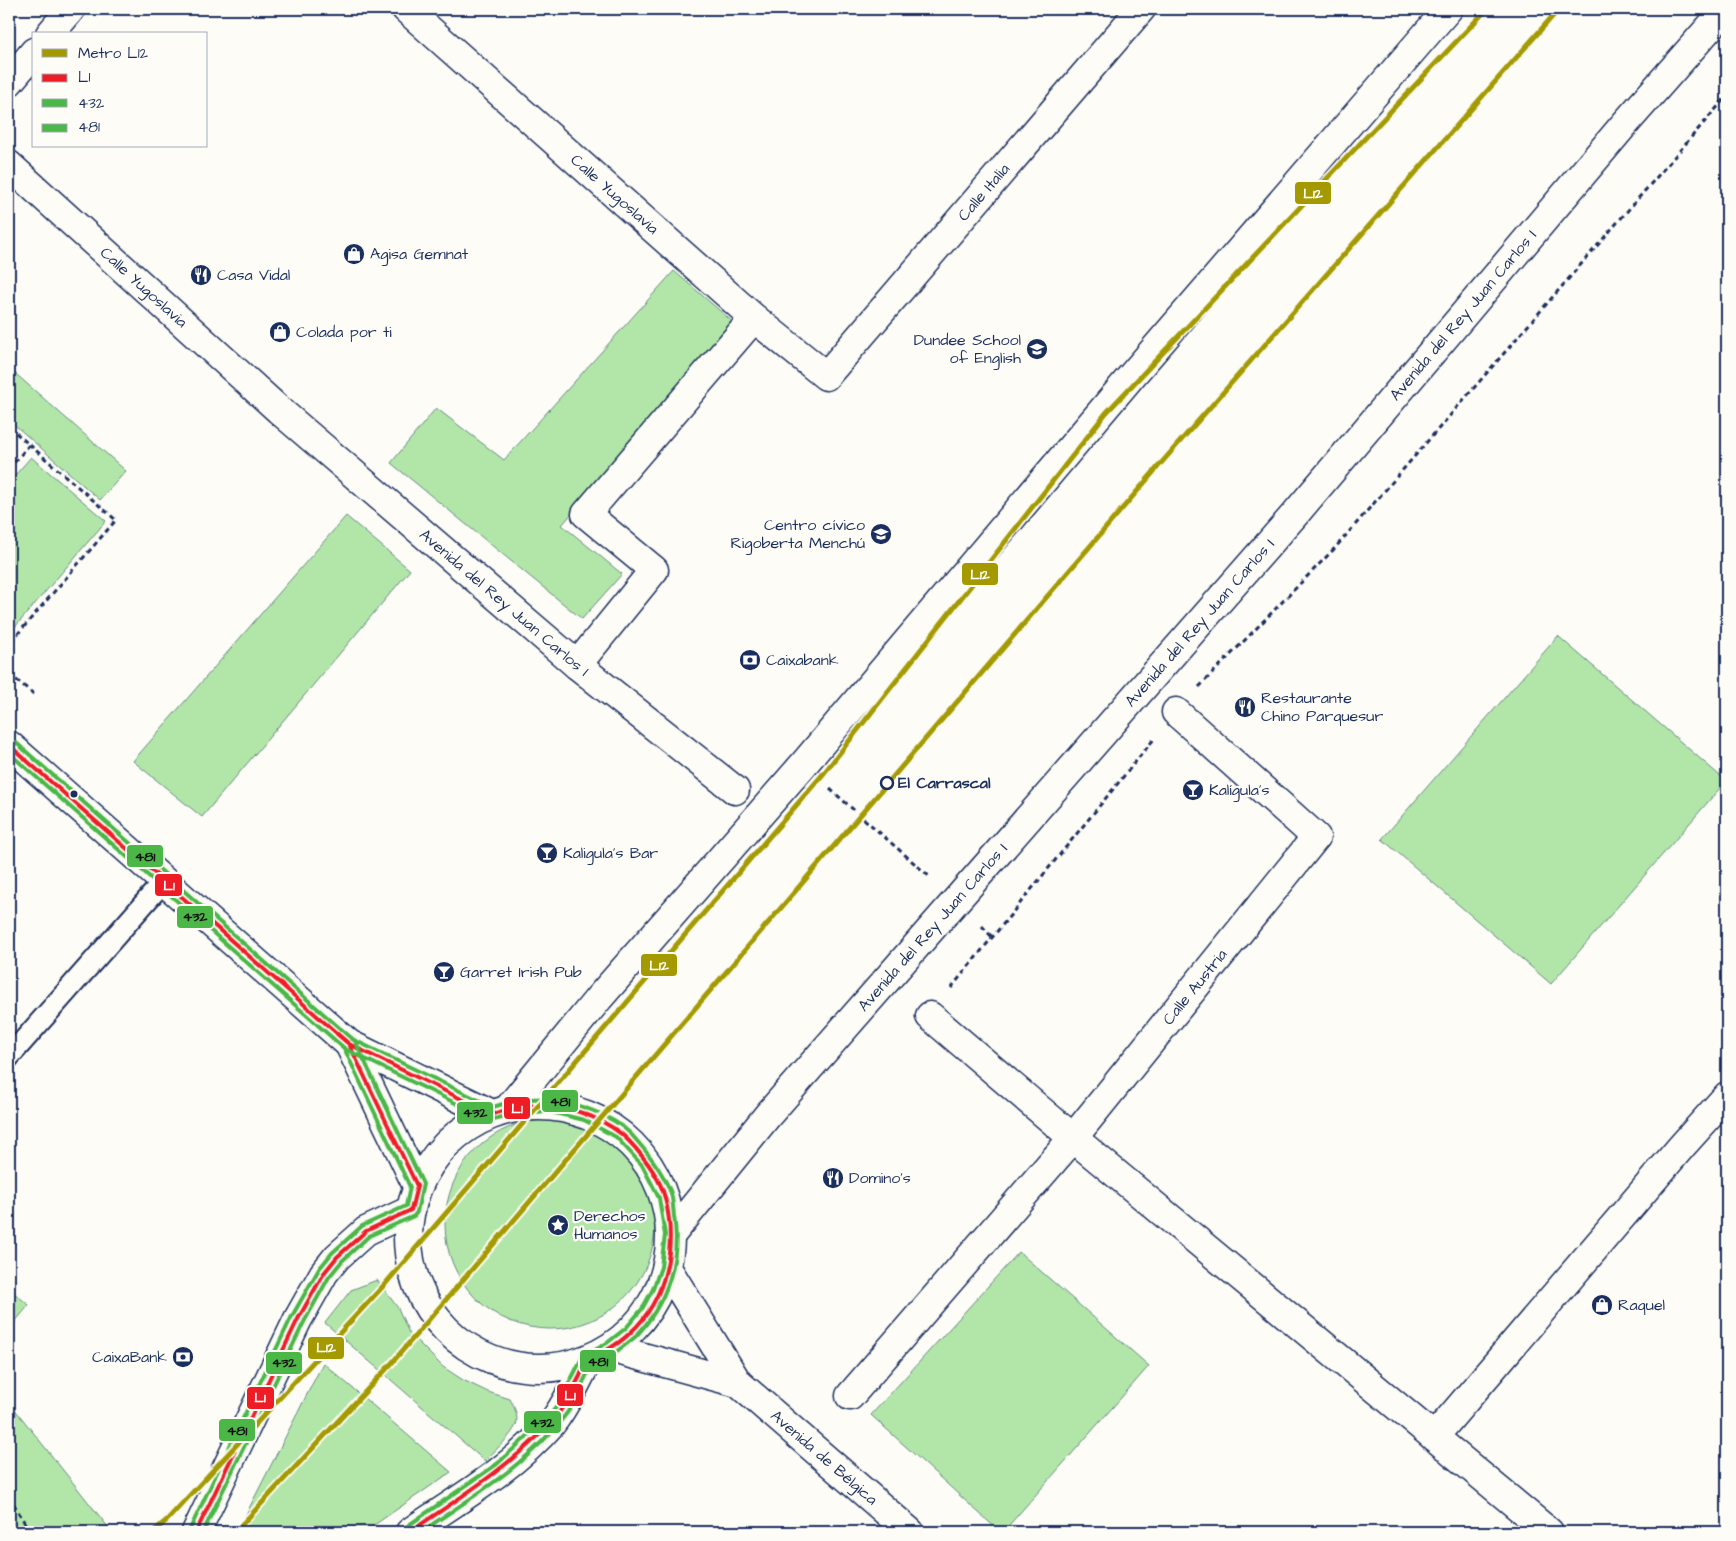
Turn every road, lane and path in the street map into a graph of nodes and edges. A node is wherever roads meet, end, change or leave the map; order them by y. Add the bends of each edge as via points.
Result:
1 (71, 9) edge
2 (406, 9) edge
3 (1141, 9) edge
4 (1448, 9) edge
5 (1726, 9) edge
6 (52, 32) edge
7 (32, 54) edge
8 (9, 82) edge
9 (1727, 96) edge
10 (9, 165) edge
11 (754, 318) junction
12 (826, 376) joint
13 (278, 410) joint
14 (9, 428) edge
15 (29, 445) junction
16 (9, 469) edge
17 (9, 644) edge
18 (577, 665) junction
19 (9, 674) edge
20 (35, 695) dead end
21 (1176, 712) junction
22 (10, 748) edge
23 (803, 765) junction
24 (735, 790) dead end
25 (164, 881) junction
26 (957, 900) junction
27 (992, 937) junction
28 (930, 1016) joint
29 (349, 1044) junction
30 (9, 1058) edge
31 (1727, 1096) edge
32 (500, 1111) junction
33 (1073, 1138) junction
34 (414, 1198) junction
35 (672, 1235) junction
36 (668, 1268) junction
37 (599, 1354) junction
38 (738, 1383) junction
39 (850, 1396) dead end
40 (1434, 1437) junction
41 (9, 1496) edge
42 (30, 1532) edge
43 (196, 1532) edge
44 (410, 1532) edge
45 (910, 1532) edge
46 (1549, 1532) edge

1 - 6 street
2 - 11 street, Calle Yugoslavia
3 - 12 street, Calle Italia
4 - 23 street via 1134,373
5 - 26 street, Avenida del Rey Juan Carlos I via 1296,513
7 - 8 street
9 - 21 path via 1335,548
10 - 13 street, Calle Yugoslavia
11 - 12 street, Calle Yugoslavia
11 - 18 street via 586,514 654,570
13 - 18 street, Avenida del Rey Juan Carlos I
14 - 15 path
15 - 16 path
15 - 17 path via 116,520
18 - 24 street, Avenida del Rey Juan Carlos I
19 - 20 path
21 - 27 path
21 - 33 street, Calle Austria via 1316,837
22 - 25 street
23 - 26 path
23 - 32 street
25 - 29 street
25 - 30 lane
26 - 27 path
26 - 35 street, Avenida del Rey Juan Carlos I via 768,1115
27 - 28 path
28 - 33 street
29 - 32 street
29 - 34 street
31 - 40 street
32 - 34 street via 468,1126 448,1143 430,1163
32 - 35 street via 547,1105 586,1114 620,1132 647,1161 665,1196
33 - 39 street, Calle Austria
33 - 40 street
34 - 37 street via 408,1250 418,1289 439,1323 452,1334 470,1349 508,1365 548,1368
34 - 43 street via 366,1231 324,1273 298,1319
35 - 36 street
36 - 37 street via 647,1313 630,1332
36 - 38 street
37 - 38 street
37 - 44 street via 551,1423 517,1456
38 - 45 street, Avenida de Bélgica
40 - 46 street
41 - 42 path

